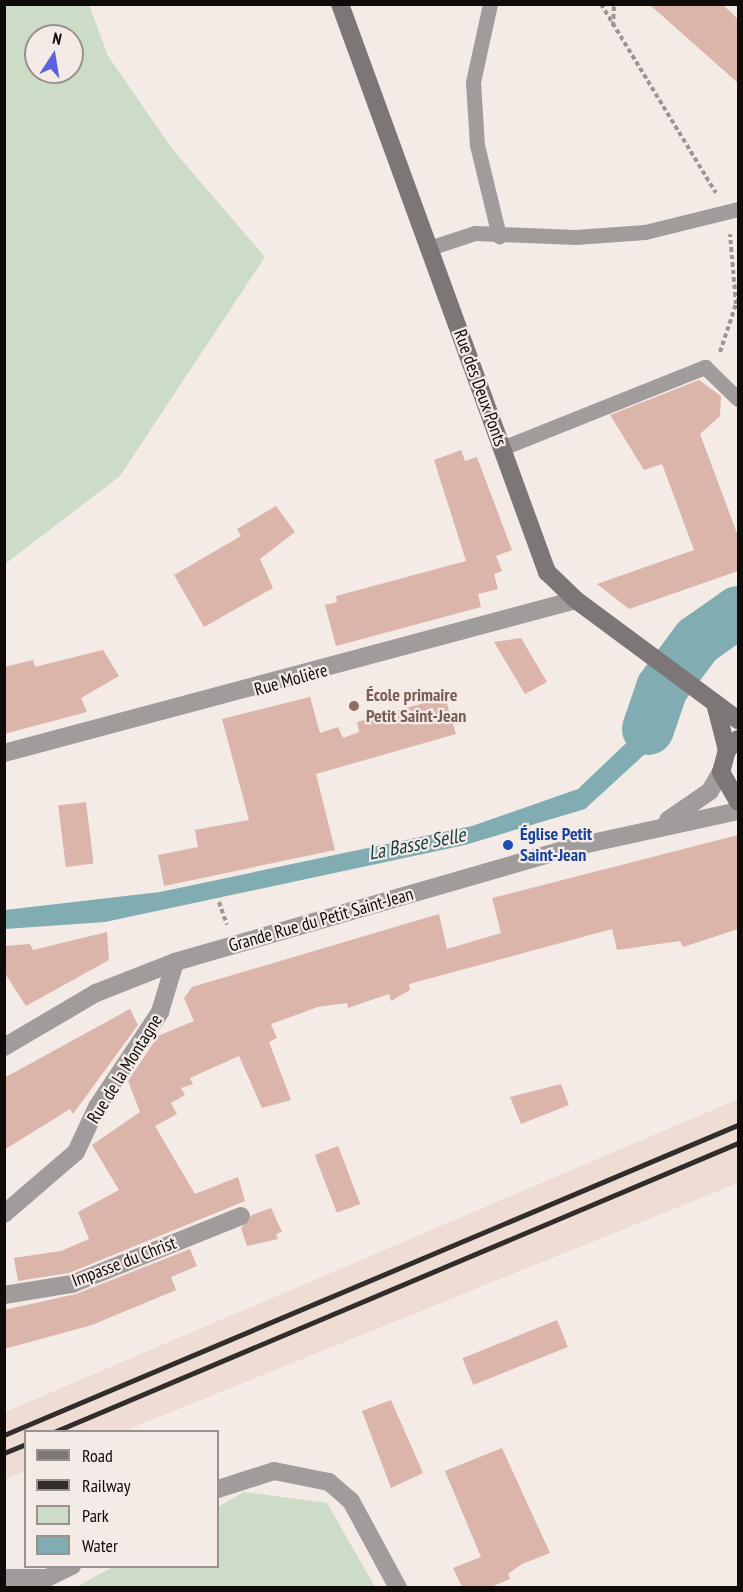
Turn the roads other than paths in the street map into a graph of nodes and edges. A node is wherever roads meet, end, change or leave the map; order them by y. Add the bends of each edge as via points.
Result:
1 (340, 4) edge
2 (490, 4) edge
3 (732, 211) edge
4 (499, 236) junction
5 (429, 248) junction
6 (738, 399) edge
7 (502, 448) junction
8 (576, 600) junction
9 (715, 703) junction
10 (738, 720) edge
11 (733, 745) edge
12 (4, 753) edge
13 (721, 772) junction
14 (738, 801) edge
15 (738, 812) edge
16 (651, 829) junction
17 (175, 962) junction
18 (4, 1047) edge
19 (4, 1214) edge
20 (241, 1216) dead end
21 (4, 1295) edge
22 (219, 1489) edge
23 (68, 1568) edge
24 (4, 1578) edge
25 (398, 1587) edge

1 - 5 street, Rue des Deux Ponts
2 - 4 lane via 473,82 477,145
3 - 4 lane via 645,232
4 - 5 lane via 475,233
5 - 7 street, Rue des Deux Ponts
6 - 7 lane via 705,367
7 - 8 street, Rue des Deux Ponts via 547,572
8 - 9 street, Rue des Deux Ponts
8 - 12 street, Rue Molière
9 - 10 street, Rue des Deux Ponts
9 - 11 street
11 - 13 street
13 - 14 street
13 - 16 street, Grande Rue du Petit Saint-Jean via 690,808
15 - 16 street, Grande Rue du Petit Saint-Jean
16 - 17 street, Grande Rue du Petit Saint-Jean
17 - 18 street, Grande Rue du Petit Saint-Jean via 96,993
17 - 19 street, Rue de la Montagne via 160,1012 97,1107 76,1152
20 - 21 street, Impasse du Christ via 72,1284
22 - 25 street via 274,1470 328,1482 351,1501
23 - 24 street via 47,1578

